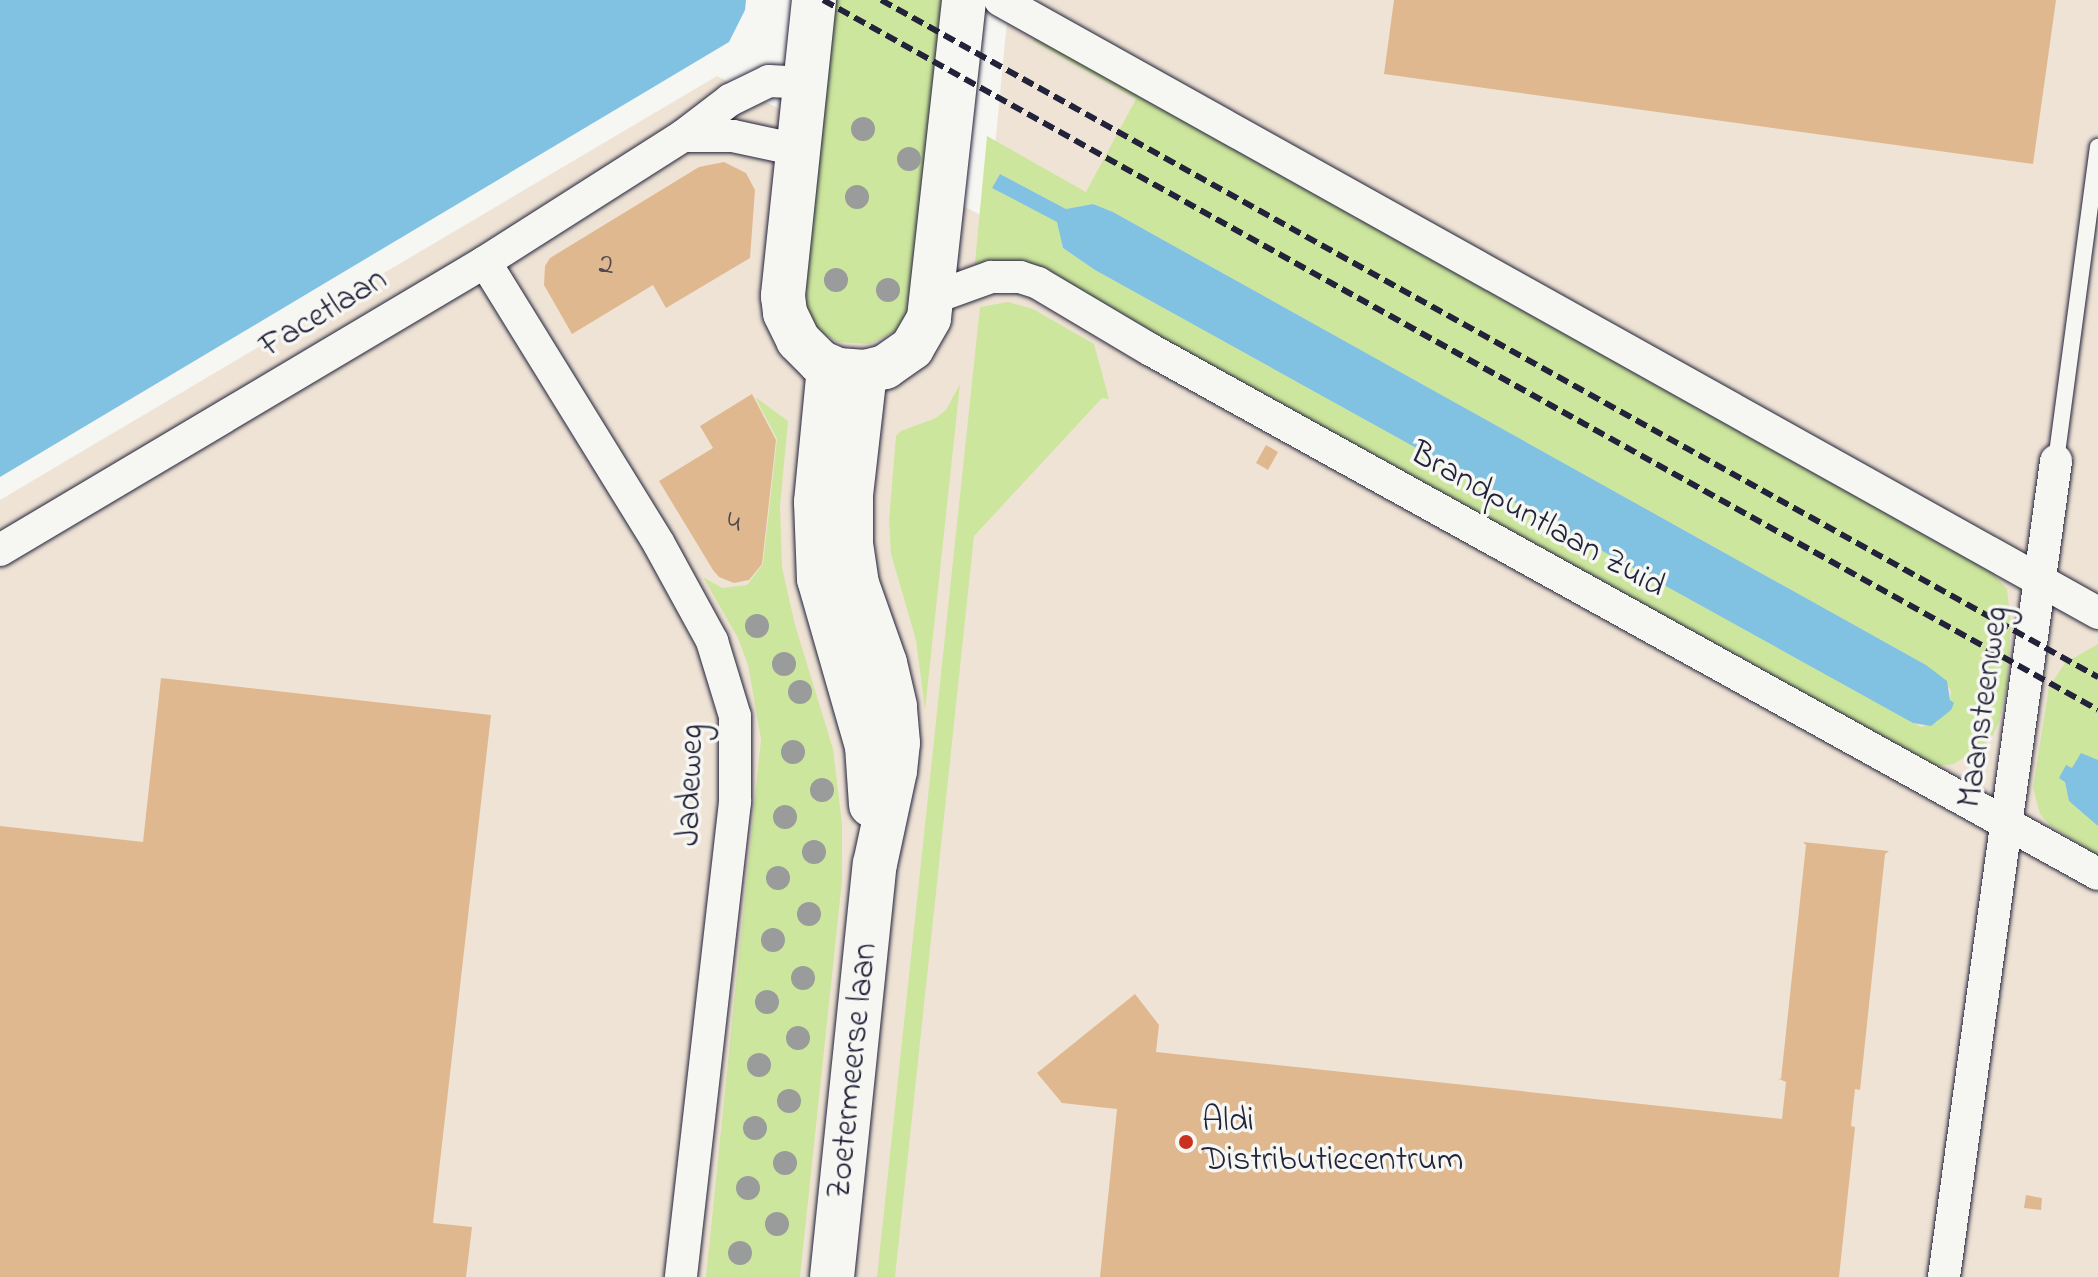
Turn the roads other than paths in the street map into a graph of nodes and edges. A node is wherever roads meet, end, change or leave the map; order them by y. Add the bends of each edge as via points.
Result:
1 (814, 0) edge
2 (964, 0) edge
3 (1000, 0) edge
4 (805, 83) junction
5 (683, 136) junction
6 (2098, 147) edge
7 (798, 150) junction
8 (485, 262) junction
9 (933, 298) junction
10 (847, 369) junction
11 (2056, 461) joint
12 (0, 550) edge
13 (2041, 581) junction
14 (2098, 613) edge
15 (2006, 824) junction
16 (2098, 874) edge
17 (681, 1277) edge
18 (832, 1277) edge
19 (1944, 1277) edge

1 - 4 street
2 - 9 street
3 - 13 street
4 - 5 street, Facetlaan via 769,81 730,100
4 - 7 street
5 - 7 street via 733,136
5 - 8 street, Facetlaan
6 - 11 lane, Maansteenweg
7 - 10 street via 785,313 798,340
8 - 12 street, Facetlaan
8 - 17 street, Jadeweg via 659,544 712,641 735,716 735,802
9 - 10 street via 924,330 912,348 885,367
9 - 15 street, Brandpuntlaan Zuid via 991,277 1038,283
10 - 18 street, Zoetermeerse laan via 816,502 819,579 867,746 875,864
11 - 13 street, Maansteenweg
13 - 14 street
13 - 15 street, Maansteenweg
15 - 16 street, Brandpuntlaan Zuid
15 - 19 street, Maansteenweg

